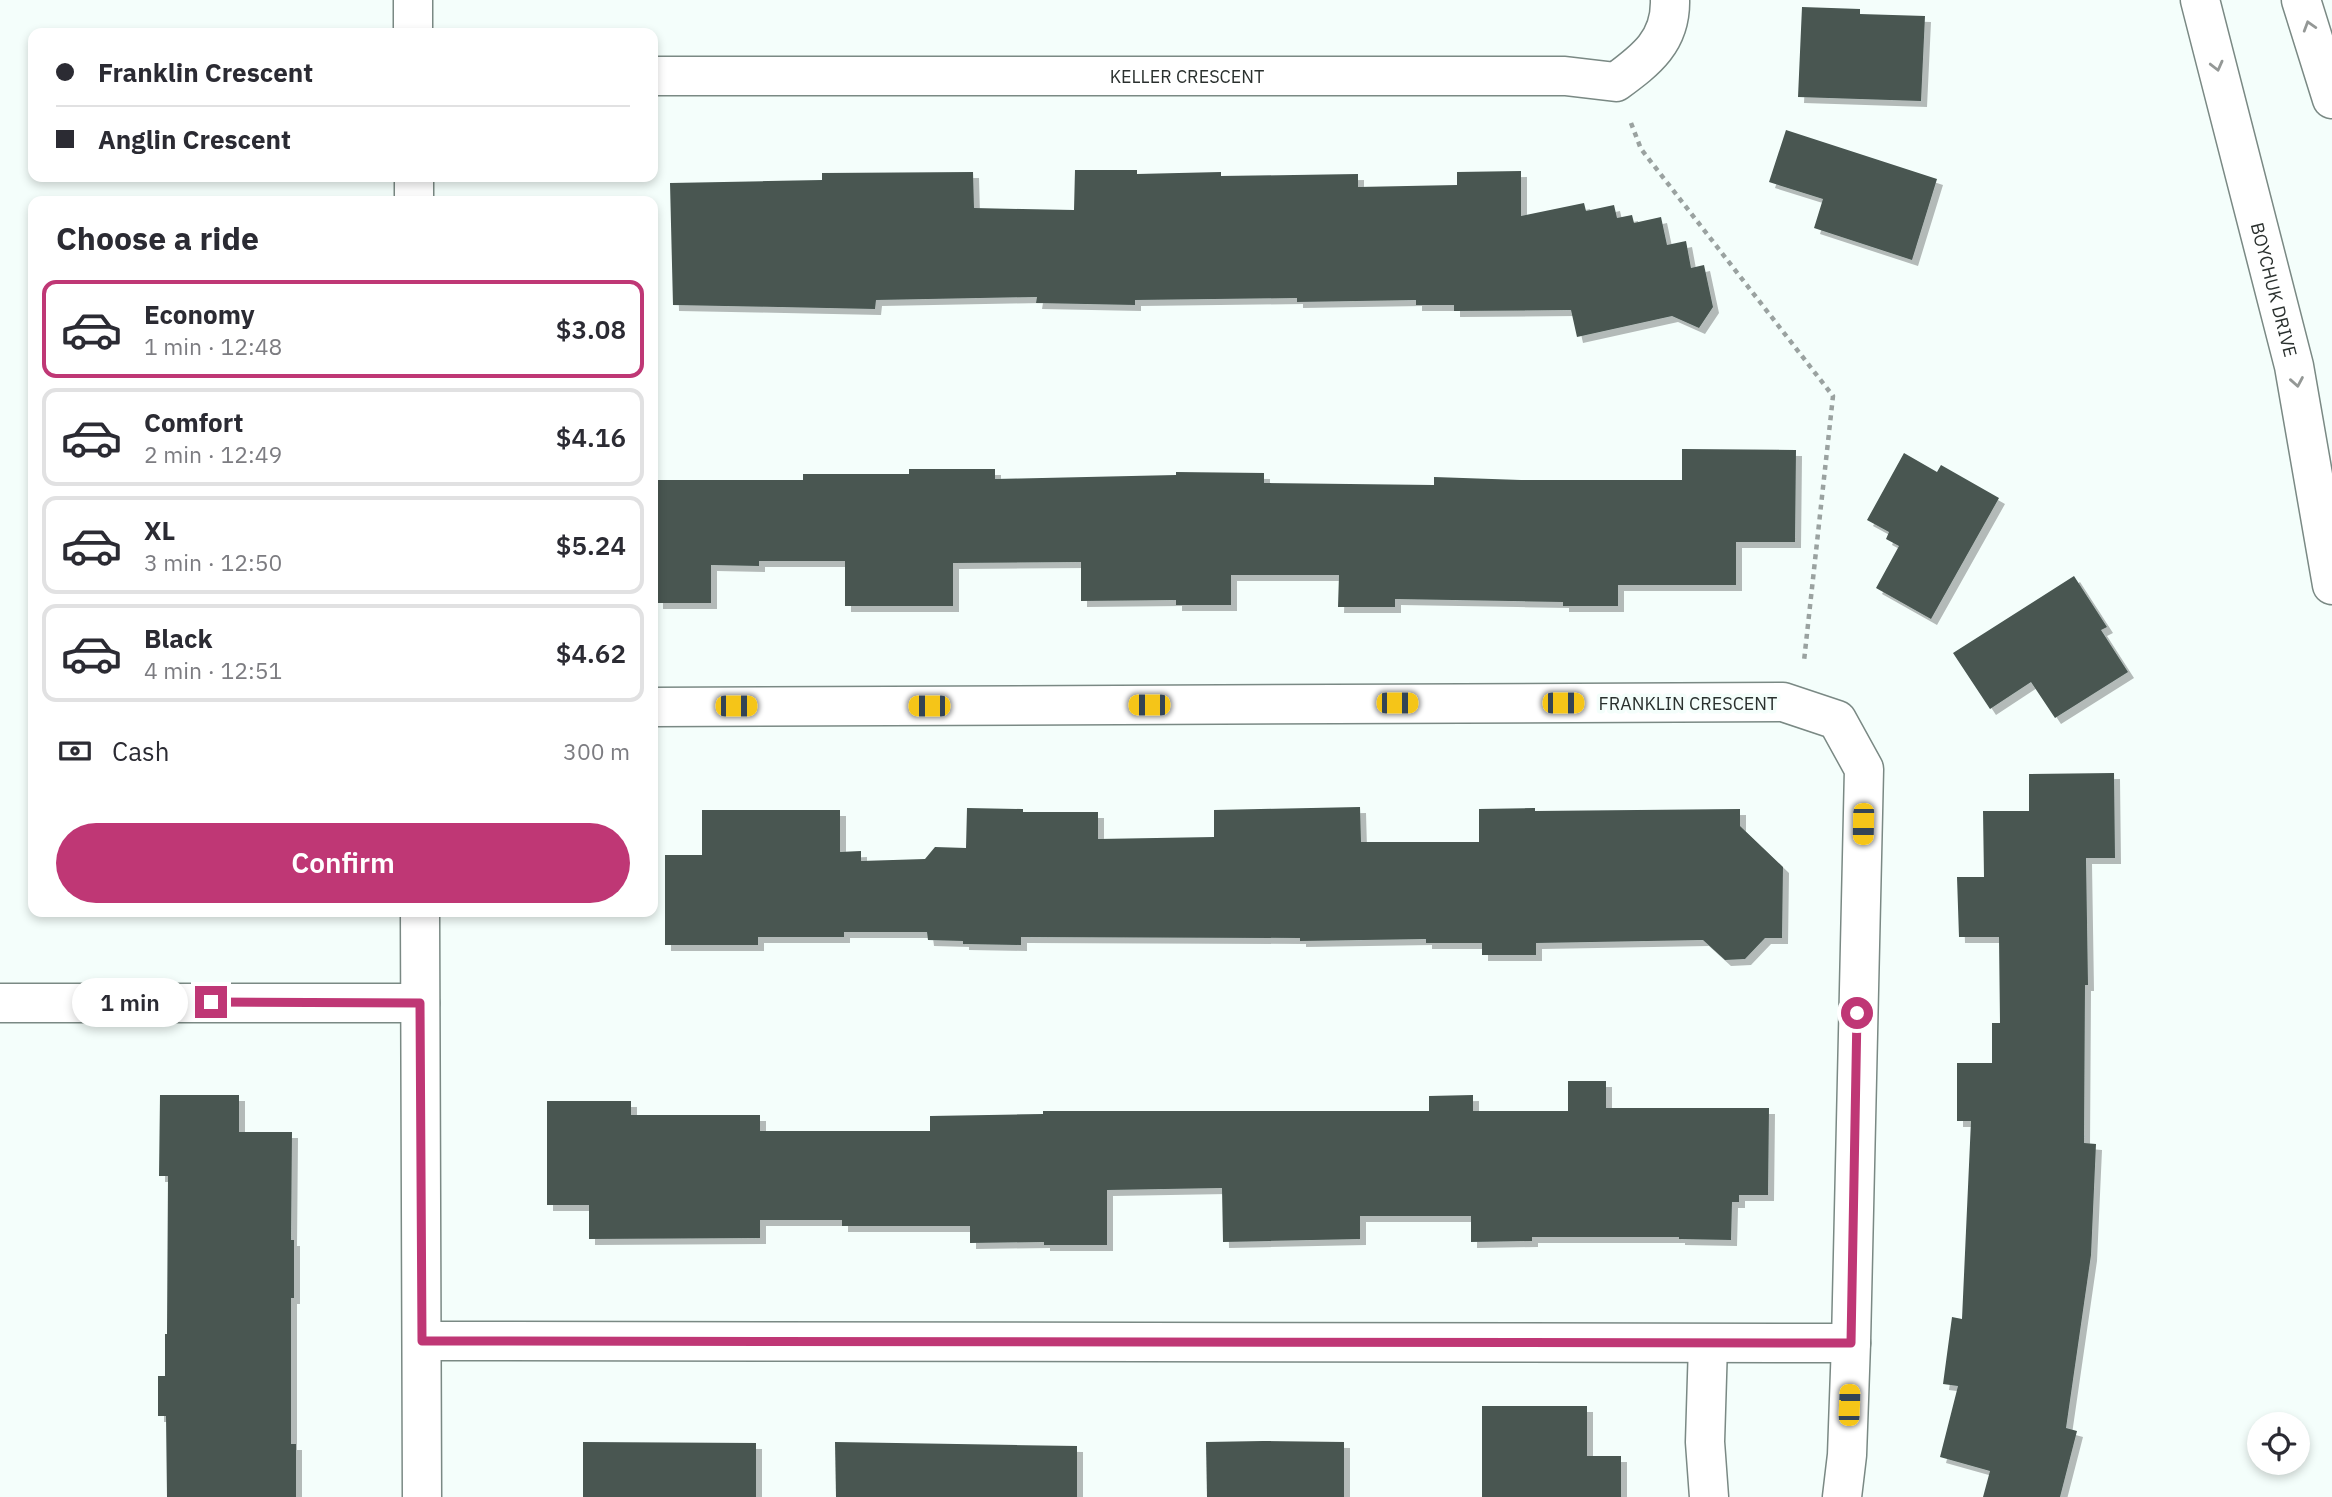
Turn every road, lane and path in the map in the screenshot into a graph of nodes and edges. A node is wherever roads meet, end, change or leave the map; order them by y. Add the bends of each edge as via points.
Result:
1 (413, 0) edge
2 (1670, 0) edge
3 (2200, 0) edge
4 (2301, 0) edge
5 (413, 28) edge
6 (658, 76) edge
7 (2332, 99) edge
8 (1641, 149) dead end
9 (2332, 584) edge
10 (1808, 630) dead end
11 (658, 707) edge
12 (420, 917) edge
13 (0, 1003) edge
14 (420, 1003) junction
15 (422, 1341) junction
16 (1851, 1343) junction
17 (1708, 1344) junction
18 (422, 1497) edge
19 (1709, 1497) edge
20 (1842, 1497) edge

1 - 5 street
2 - 6 street, KELLER CRESCENT via 1671,16 1664,34 1645,60 1616,82 1564,76
3 -> 9 street, BOYCHUK DRIVE via 2294,366
7 -> 4 street
8 - 10 path via 1833,396
11 - 16 street, FRANKLIN CRESCENT via 1783,702 1837,720 1864,769
12 - 14 street
13 - 14 street
14 - 15 street
15 - 17 street
15 - 18 street
16 - 17 street
16 - 20 street, FRANKLIN CRESCENT
17 - 19 street via 1704,1443

